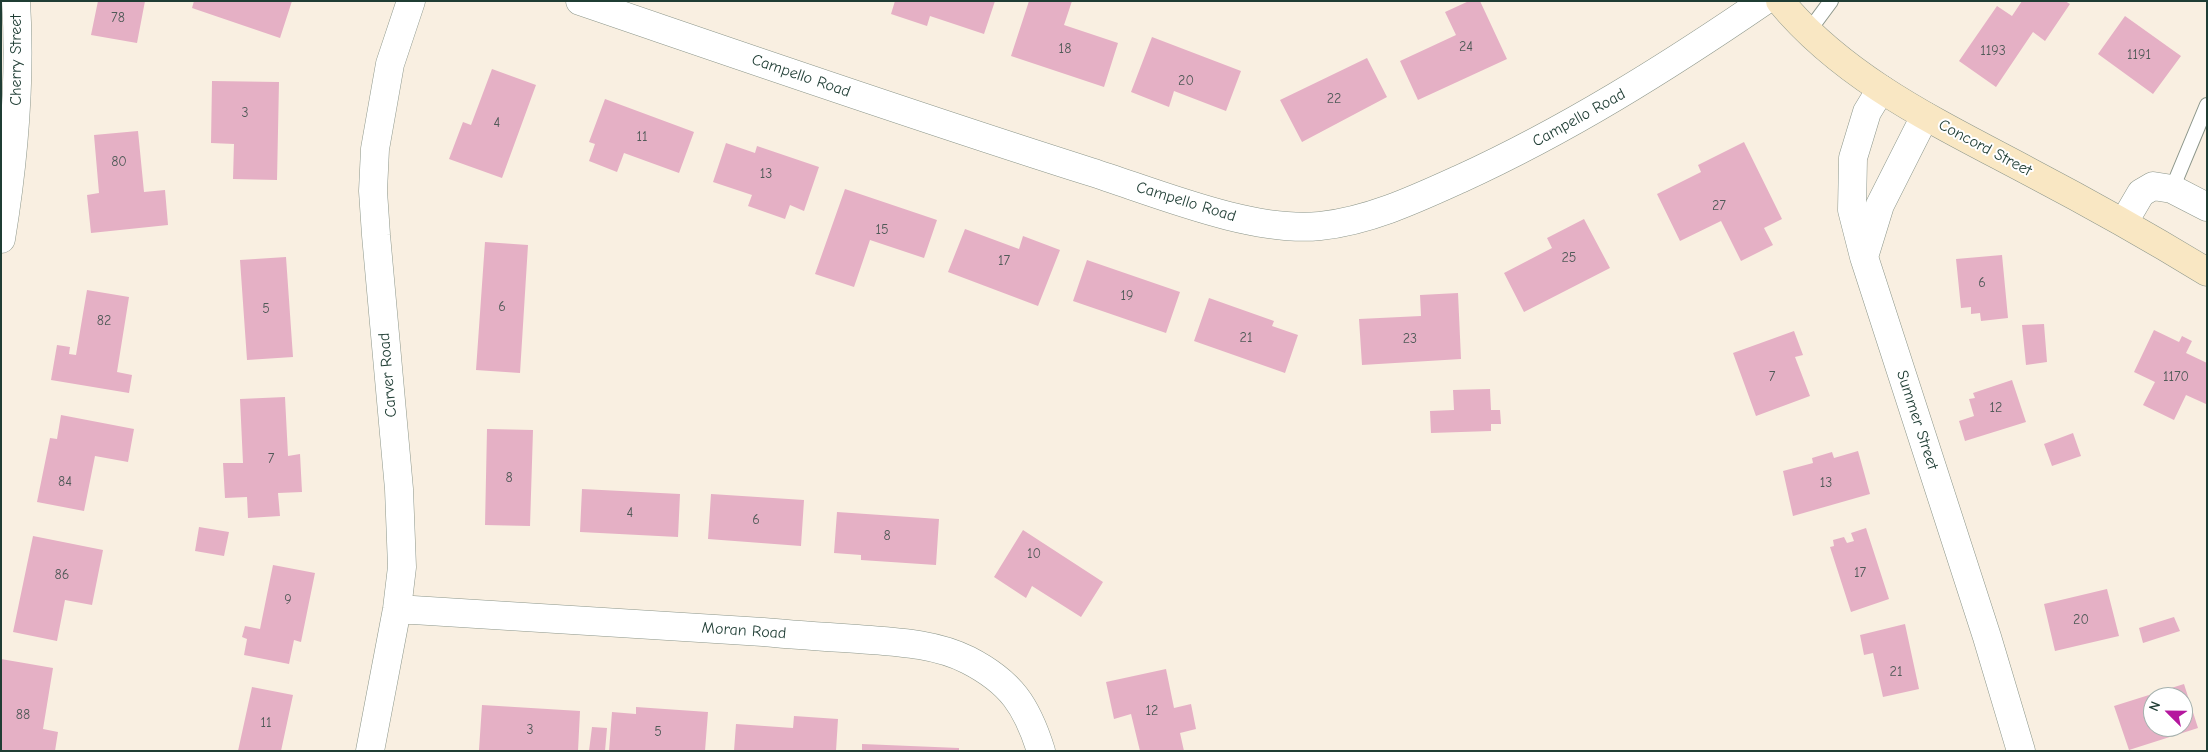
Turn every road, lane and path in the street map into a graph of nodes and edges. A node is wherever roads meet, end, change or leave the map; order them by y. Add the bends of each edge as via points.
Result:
1 (16, 1) edge
2 (411, 1) edge
3 (580, 1) edge
4 (1764, 1) edge
5 (1780, 1) edge
6 (1831, 1) edge
7 (1808, 32) junction
8 (9, 79) edge
9 (1881, 89) junction
10 (2207, 105) edge
11 (1925, 116) junction
12 (2172, 189) junction
13 (2207, 206) edge
14 (2124, 222) junction
15 (1, 239) edge
16 (1864, 257) junction
17 (2207, 272) edge
18 (398, 609) junction
19 (370, 751) edge
20 (1041, 751) edge
21 (2021, 751) edge

1 - 8 street, Cherry Street
2 - 18 street, Carver Road via 390,64 381,106 373,191 402,531
3 - 4 street, Campello Road via 1000,144 1212,211 1283,226 1320,226 1388,209 1504,159 1616,97
5 - 7 main road, Concord Street
6 - 7 lane
7 - 9 main road, Concord Street
8 - 15 street, Cherry Street via 14,137
9 - 11 main road, Concord Street
9 - 16 street, Summer Street via 1867,112 1853,158 1852,210
10 - 12 lane
11 - 14 main road, Concord Street
11 - 16 street via 1880,205
12 - 13 street
12 - 14 street via 2162,186 2146,189
14 - 17 main road, Concord Street
16 - 21 street, Summer Street
18 - 19 street, Carver Road
18 - 20 street, Moran Road via 793,634 938,648 994,675 1018,698 1033,725

